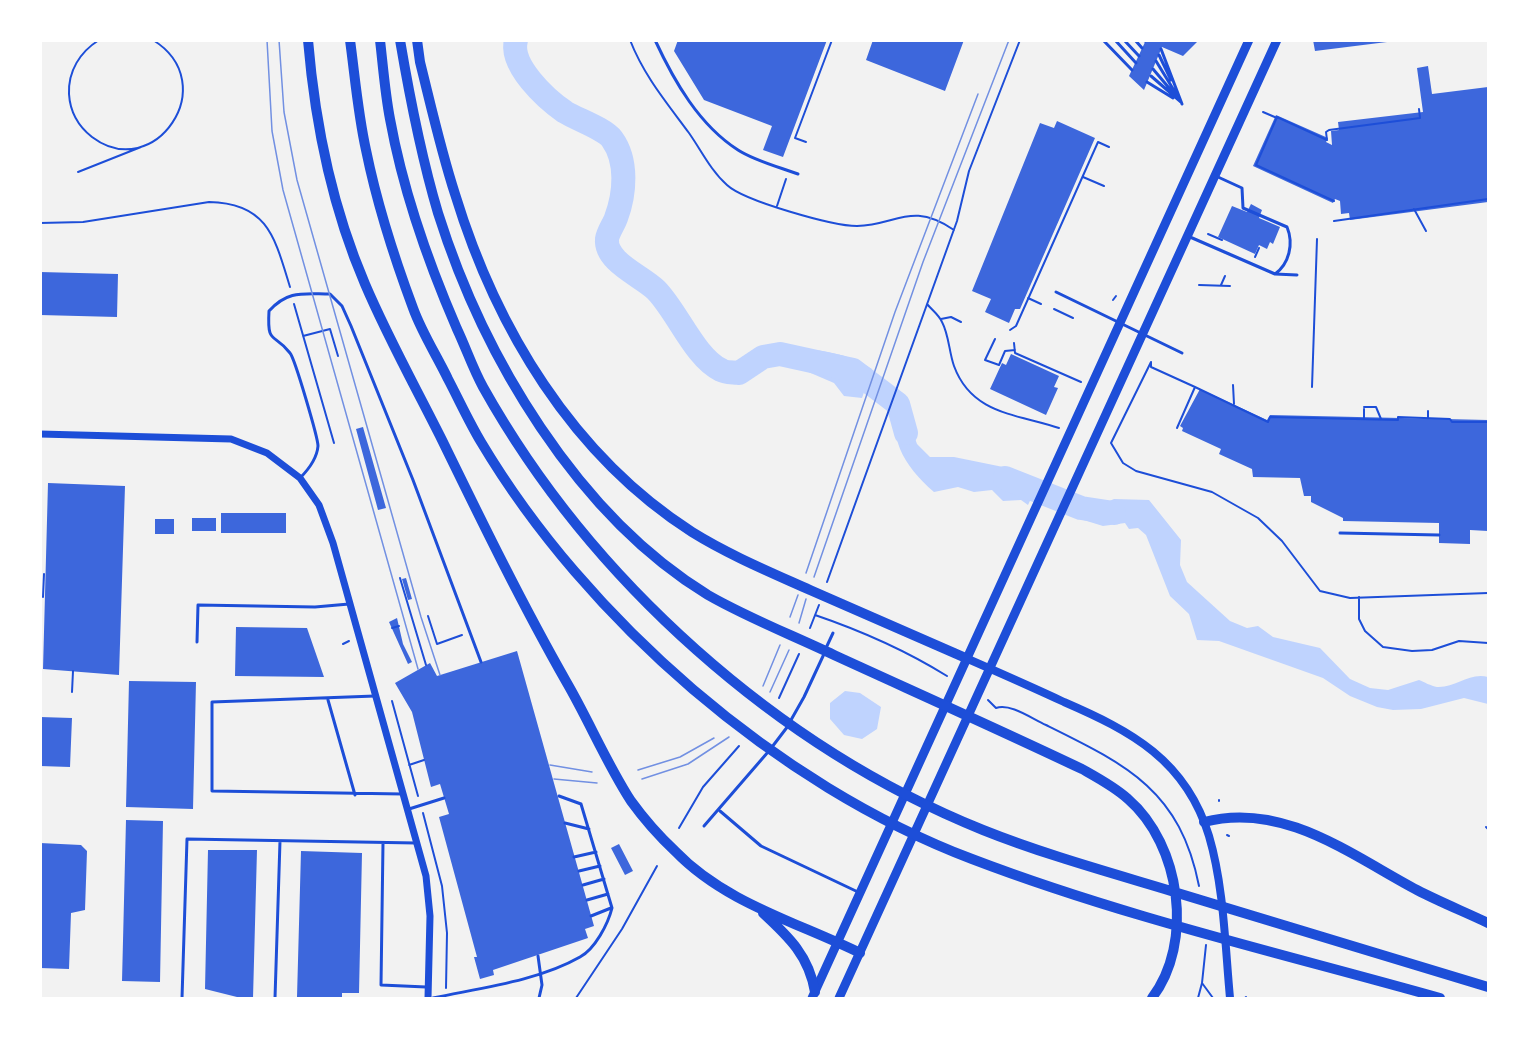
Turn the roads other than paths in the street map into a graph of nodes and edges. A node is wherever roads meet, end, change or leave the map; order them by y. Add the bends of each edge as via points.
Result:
1 (308, 40) edge
2 (350, 40) edge
3 (380, 40) edge
4 (400, 40) edge
5 (417, 40) edge
6 (655, 40) edge
7 (1103, 40) edge
8 (1114, 40) edge
9 (1124, 40) edge
10 (1135, 40) edge
11 (1249, 40) edge
12 (1277, 40) edge
13 (1142, 48) dead end
14 (1161, 49) dead end
15 (1159, 55) dead end
16 (1139, 56) dead end
17 (1156, 61) dead end
18 (1136, 63) dead end
19 (1153, 69) dead end
20 (1132, 70) dead end
21 (1151, 76) dead end
22 (1147, 82) dead end
23 (1182, 104) junction
24 (798, 174) dead end
25 (1215, 176) junction
26 (1188, 236) junction
27 (1275, 274) junction
28 (1297, 275) dead end
29 (1056, 292) dead end
30 (1121, 322) junction
31 (1143, 334) junction
32 (1182, 353) dead end
33 (40, 434) edge
34 (300, 478) junction
35 (1340, 533) dead end
36 (1439, 535) dead end
37 (351, 604) junction
38 (833, 633) dead end
39 (197, 642) dead end
40 (968, 659) junction
41 (481, 662) dead end
42 (990, 669) junction
43 (377, 696) junction
44 (328, 700) junction
45 (405, 794) junction
46 (355, 795) junction
47 (559, 796) dead end
48 (444, 798) dead end
49 (408, 809) junction
50 (719, 811) junction
51 (1204, 822) junction
52 (566, 823) dead end
53 (704, 826) dead end
54 (589, 829) junction
55 (280, 841) junction
56 (383, 843) junction
57 (418, 843) junction
58 (596, 852) junction
59 (574, 857) dead end
60 (600, 866) junction
61 (579, 871) dead end
62 (604, 879) junction
63 (583, 885) dead end
64 (860, 893) junction
65 (608, 894) junction
66 (587, 900) dead end
67 (612, 908) junction
68 (758, 909) junction
69 (591, 916) dead end
70 (1488, 923) edge
71 (838, 942) junction
72 (860, 953) junction
73 (538, 956) dead end
74 (1488, 987) edge
75 (428, 988) junction
76 (814, 995) edge
77 (182, 999) edge
78 (275, 999) edge
79 (428, 999) edge
80 (433, 999) edge
81 (539, 999) edge
82 (839, 999) edge
83 (1152, 999) edge
84 (1230, 999) edge
85 (1440, 999) edge

1 - 68 highway via 314,102 332,187 365,284 530,618 642,816 676,853 717,885
2 - 85 highway via 366,148 388,236 415,312 480,441 529,513 604,604 703,697 823,784 875,814 969,858 1116,907
3 - 74 highway via 390,119 409,195 434,276 482,385 547,489 612,566 716,667 796,728 891,786 982,830
4 - 83 highway via 415,128 439,214 475,306 508,375 542,430 583,483 630,533 690,583 741,612 1011,735 1108,784 1130,800 1153,829 1174,892 1177,930 1172,959
5 - 40 highway via 455,195 495,297 551,396 593,450 630,486 693,532 775,574
6 - 24 lane via 687,99 726,141 740,151
7 - 20 lane
8 - 18 lane
9 - 16 lane
10 - 13 lane
11 - 30 main road
12 - 25 main road
14 - 23 lane
15 - 23 lane
17 - 23 lane
19 - 23 lane
21 - 23 lane
22 - 23 lane
25 - 26 main road
25 - 27 lane via 1242,188 1243,208 1288,229 1290,252 1284,268
26 - 27 lane
26 - 31 main road
27 - 28 lane
29 - 30 lane
30 - 31 lane
30 - 40 main road
31 - 32 lane
31 - 42 main road
33 - 34 street via 231,439 267,453
34 - 37 street via 320,505
34 - 41 lane via 309,469 318,446 290,352 273,340 268,327 269,311 280,298 330,294 342,306 409,469
35 - 36 lane
37 - 39 lane via 198,606
37 - 43 street
38 - 50 lane via 782,736
40 - 42 main road
40 - 64 main road
42 - 51 main road via 1115,724 1144,742 1180,779
42 - 72 main road
43 - 44 lane
43 - 45 street
44 - 46 lane
44 - 46 lane via 212,702 212,791
45 - 46 lane
45 - 49 street
47 - 54 lane via 581,804
48 - 49 lane
49 - 57 street
50 - 53 lane
50 - 64 lane via 761,846
51 - 70 highway via 1242,815 1294,826
51 - 84 main road via 1216,867
52 - 54 lane
54 - 58 lane
55 - 56 lane
55 - 77 lane via 187,839
55 - 78 lane
56 - 57 lane
56 - 75 lane via 381,985
57 - 75 street via 429,907
58 - 59 lane
58 - 60 lane
60 - 61 lane
60 - 62 lane
62 - 63 lane
62 - 65 lane
64 - 71 main road
65 - 66 lane
65 - 67 lane
67 - 69 lane
67 - 80 lane via 598,937 580,957 524,978
68 - 71 highway
68 - 76 highway via 802,952 810,967
71 - 72 highway
71 - 76 main road
72 - 82 main road
73 - 81 lane via 542,986
75 - 79 street

